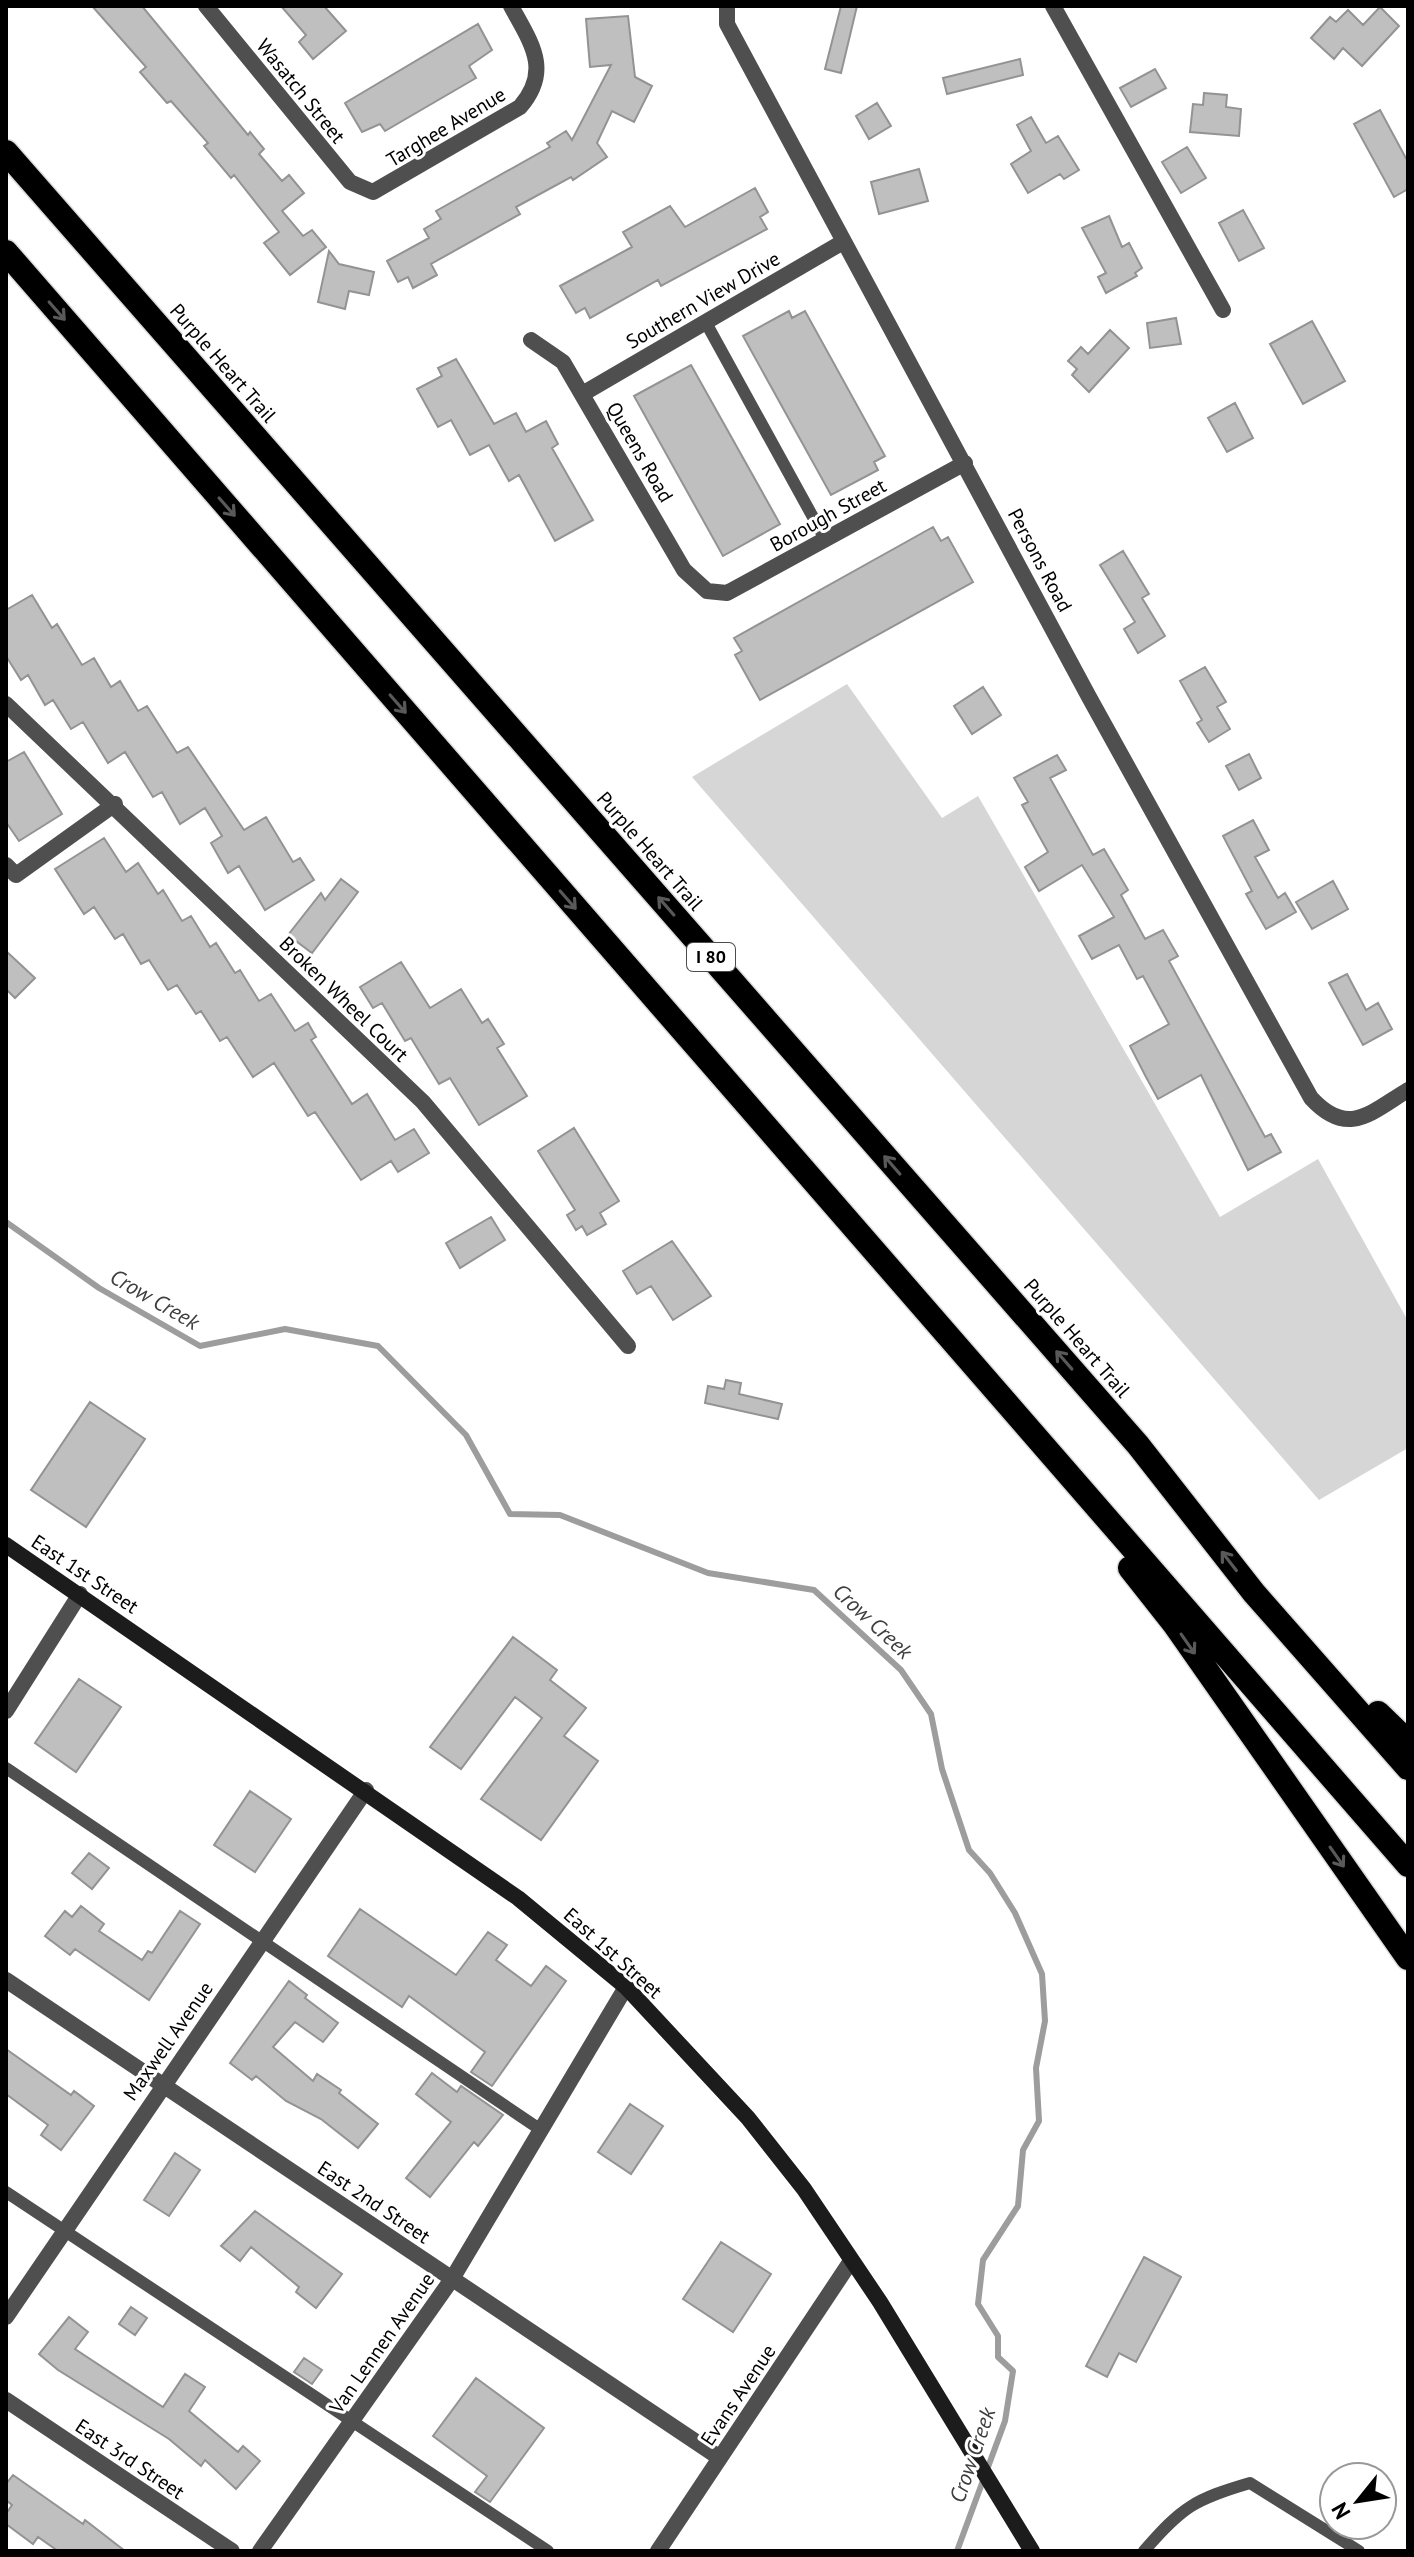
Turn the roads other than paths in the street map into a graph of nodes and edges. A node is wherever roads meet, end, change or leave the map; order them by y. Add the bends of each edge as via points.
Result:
1 (206, 6) edge
2 (511, 6) edge
3 (727, 6) edge
4 (1053, 6) edge
5 (6, 152) edge
6 (373, 192) joint
7 (843, 242) junction
8 (6, 252) edge
9 (1223, 310) dead end
10 (705, 321) junction
11 (531, 340) dead end
12 (584, 393) junction
13 (965, 463) junction
14 (825, 539) junction
15 (707, 591) joint
16 (6, 704) edge
17 (115, 804) junction
18 (11, 870) edge
19 (1408, 1090) edge
20 (628, 1346) dead end
21 (986, 1383) junction
22 (6, 1545) edge
23 (1254, 1593) junction
24 (80, 1594) junction
25 (6, 1711) edge
26 (1408, 1742) edge
27 (6, 1768) edge
28 (1408, 1768) edge
29 (366, 1790) junction
30 (1408, 1865) edge
31 (261, 1941) junction
32 (1408, 1958) edge
33 (6, 1980) edge
34 (626, 1987) junction
35 (162, 2084) junction
36 (541, 2130) junction
37 (6, 2192) edge
38 (64, 2230) junction
39 (851, 2261) junction
40 (452, 2279) junction
41 (6, 2317) edge
42 (6, 2400) edge
43 (352, 2421) junction
44 (720, 2458) junction
45 (232, 2551) edge
46 (260, 2551) edge
47 (548, 2551) edge
48 (658, 2551) edge
49 (1032, 2551) edge
50 (1144, 2551) edge
51 (1359, 2551) edge

1 - 6 street, Wasatch Street via 350,182
2 - 6 street, Targhee Avenue via 537,54 535,90 520,107
3 - 7 street, Persons Road via 727,24
4 - 9 street
23 -> 5 highway, Purple Heart Trail / I 80 via 1138,1445
7 - 10 street, Southern View Drive
7 - 13 street, Persons Road
8 -> 21 highway
10 - 12 street, Southern View Drive
10 - 14 lane
11 - 12 street, Queens Road via 563,362
12 - 15 street, Queens Road via 684,570
13 - 14 street, Borough Street
13 - 19 street, Persons Road via 1303,1084 1339,1121 1356,1119
14 - 15 street, Borough Street via 727,593
16 - 17 street, Broken Wheel Court
17 - 18 street
17 - 20 street, Broken Wheel Court via 423,1102
21 - 30 highway
21 -> 32 highway via 1175,1625
22 - 24 street, East 1st Street
23 - 26 highway
23 - 28 highway, Purple Heart Trail / I 80
24 - 25 street
24 - 29 street, East 1st Street
27 - 31 lane
29 - 31 street, Maxwell Avenue
29 - 34 street, East 1st Street via 518,1898
31 - 35 street, Maxwell Avenue
31 - 36 lane
33 - 35 street, East 2nd Street
34 - 36 street, Van Lennen Avenue
34 - 39 street, East 1st Street via 748,2118
35 - 38 street, Maxwell Avenue
35 - 40 street, East 2nd Street
36 - 40 street, Van Lennen Avenue
37 - 38 lane
38 - 41 street, Maxwell Avenue
38 - 43 lane
39 - 44 street, Evans Avenue
39 - 49 street, East 1st Street
40 - 43 street, Van Lennen Avenue
40 - 44 street, East 2nd Street
42 - 45 street, East 3rd Street
43 - 46 street, Van Lennen Avenue
43 - 47 lane
44 - 48 street, Evans Avenue
50 - 51 lane via 1201,2497 1250,2483

